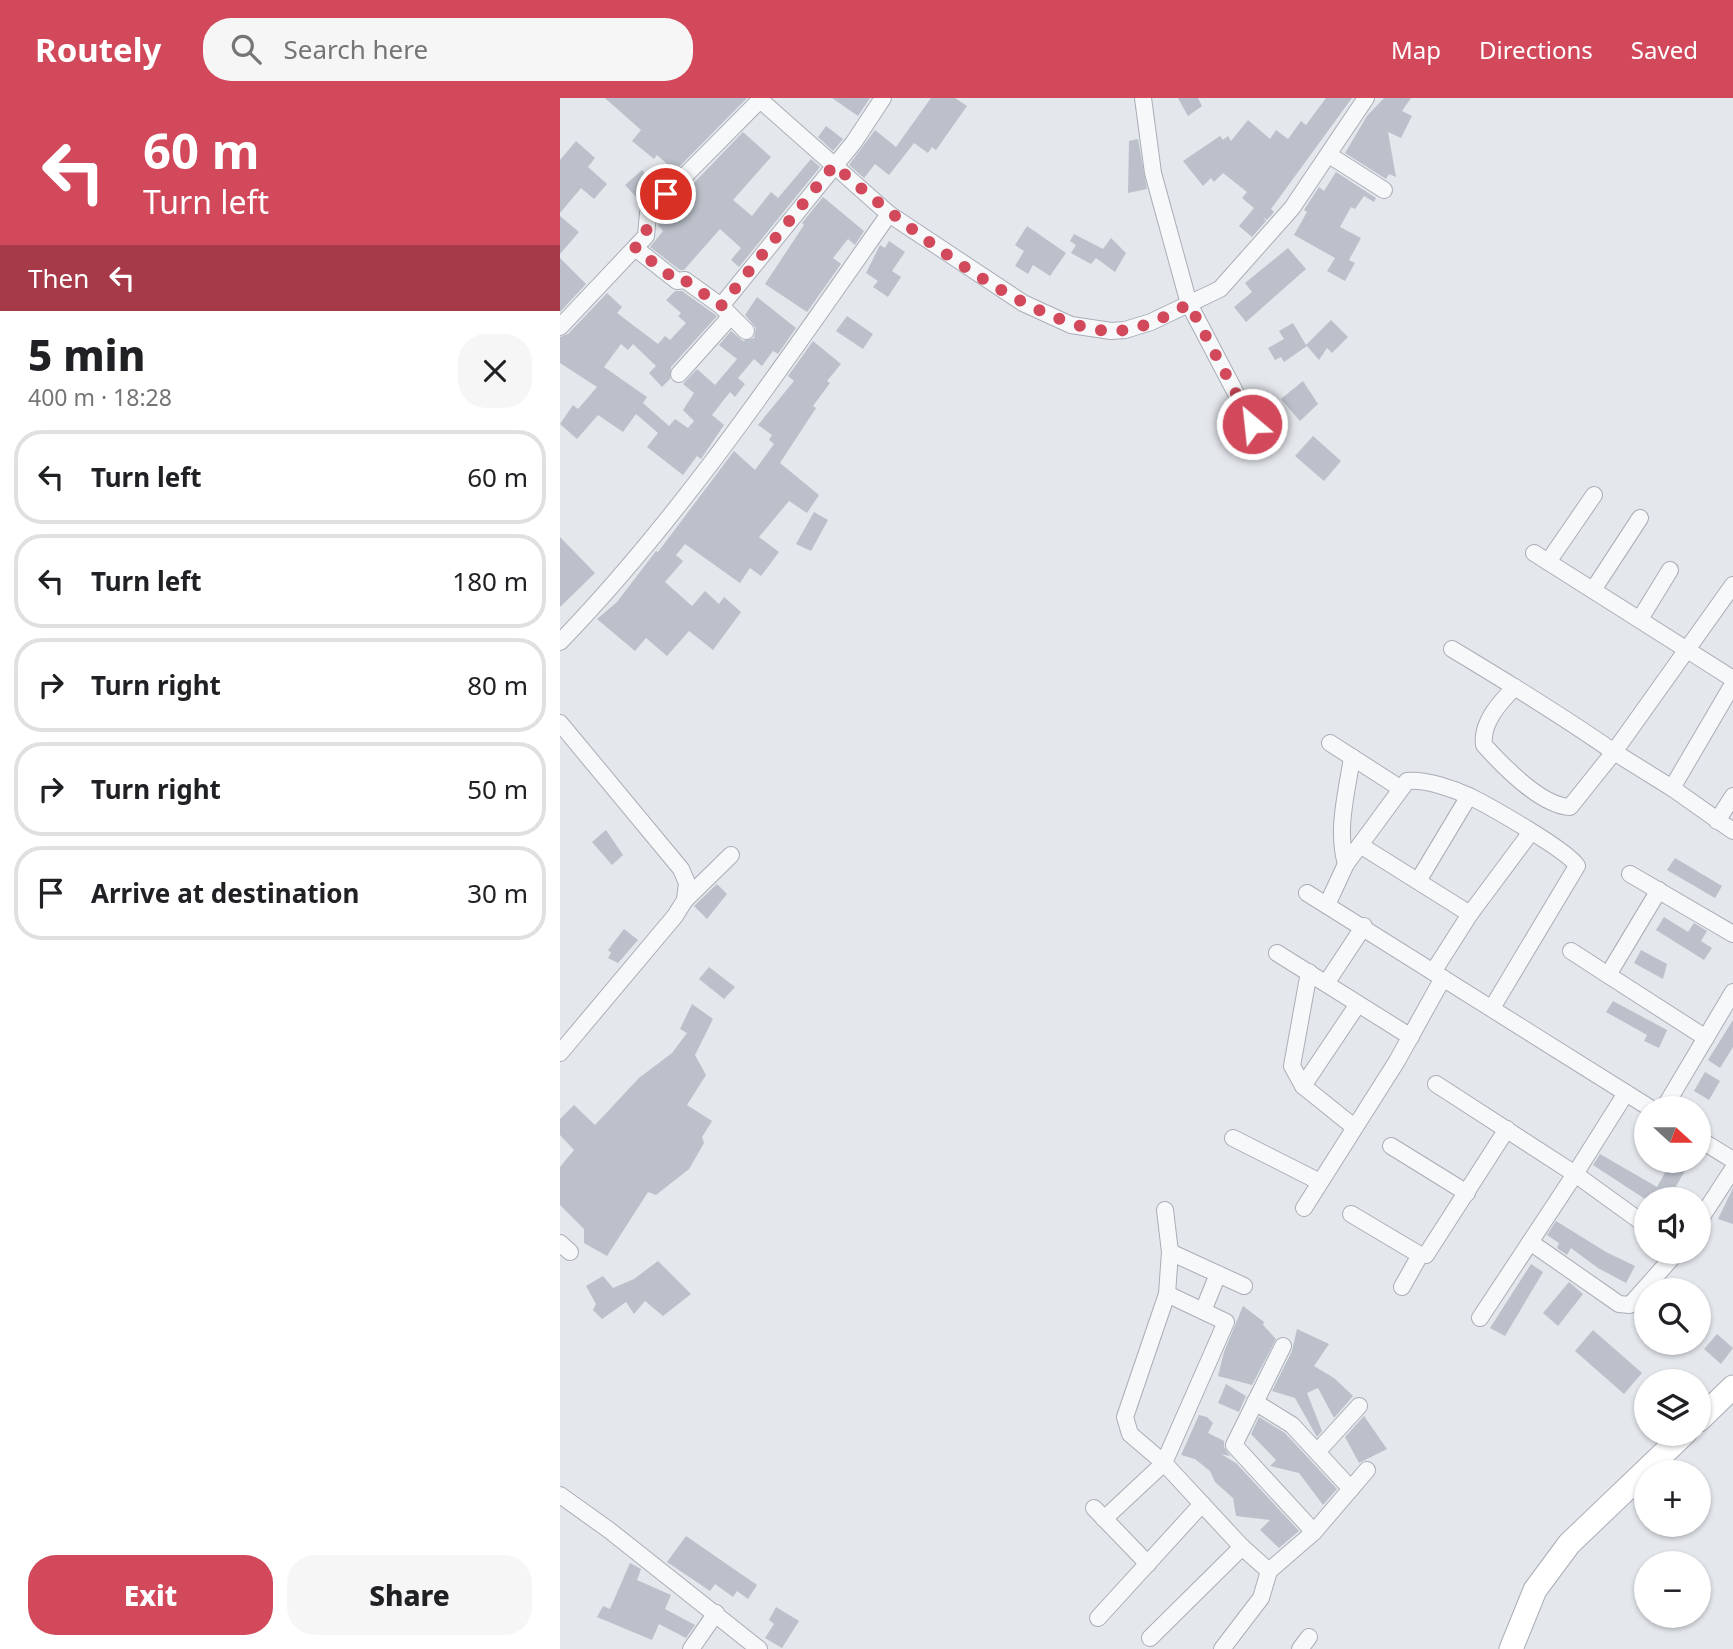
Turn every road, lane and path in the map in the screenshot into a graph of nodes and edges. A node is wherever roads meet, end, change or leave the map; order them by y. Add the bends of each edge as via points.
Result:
1 (883, 98) edge
2 (1143, 98) edge
3 (1366, 98) edge
4 (759, 99) edge
5 (1328, 156) junction
6 (834, 165) junction
7 (1384, 190) dead end
8 (889, 214) junction
9 (635, 248) junction
10 (1193, 303) junction
11 (725, 312) junction
12 (560, 327) edge
13 (746, 331) dead end
14 (679, 374) dead end
15 (1252, 424) dead end
16 (1594, 495) dead end
17 (1640, 518) dead end
18 (1670, 570) dead end
19 (1733, 585) edge
20 (1593, 590) junction
21 (1640, 619) junction
22 (560, 642) edge
23 (1452, 649) dead end
24 (1689, 650) junction
25 (1733, 681) edge
26 (1515, 687) junction
27 (560, 723) edge
28 (1330, 743) dead end
29 (1614, 752) junction
30 (1352, 757) junction
31 (1400, 788) junction
32 (1672, 788) junction
33 (1469, 796) junction
34 (1733, 796) edge
35 (1717, 821) junction
36 (1733, 831) edge
37 (1531, 832) junction
38 (1360, 845) junction
39 (731, 855) dead end
40 (1346, 864) junction
41 (1630, 874) dead end
42 (1418, 881) junction
43 (1659, 890) junction
44 (1307, 893) dead end
45 (685, 900) junction
46 (1327, 905) junction
47 (1470, 914) junction
48 (1364, 926) junction
49 (1733, 934) edge
50 (1571, 951) dead end
51 (1277, 953) dead end
52 (1309, 972) junction
53 (1438, 975) junction
54 (1608, 975) junction
55 (1327, 982) junction
56 (1733, 992) edge
57 (1358, 1004) junction
58 (1492, 1008) junction
59 (1411, 1037) junction
60 (1706, 1038) junction
61 (560, 1054) edge
62 (1436, 1084) dead end
63 (1303, 1086) junction
64 (1626, 1093) junction
65 (1671, 1096) edge
66 (1634, 1098) edge
67 (1354, 1127) junction
68 (1507, 1129) junction
69 (1233, 1138) dead end
70 (1391, 1146) dead end
71 (1712, 1147) edge
72 (1733, 1160) edge
73 (1733, 1169) edge
74 (1575, 1174) junction
75 (1320, 1182) junction
76 (1467, 1193) junction
77 (1711, 1203) edge
78 (1304, 1208) dead end
79 (1164, 1210) dead end
80 (1351, 1213) dead end
81 (1634, 1217) edge
82 (1530, 1242) junction
83 (1170, 1252) junction
84 (1420, 1255) junction
85 (1666, 1264) edge
86 (1218, 1274) junction
87 (1244, 1286) dead end
88 (1402, 1287) dead end
89 (1167, 1294) junction
90 (1203, 1311) junction
91 (1480, 1318) dead end
92 (1283, 1346) dead end
93 (1733, 1387) edge
94 (1255, 1402) junction
95 (1359, 1406) dead end
96 (1711, 1408) edge
97 (1671, 1446) edge
98 (1317, 1452) junction
99 (1164, 1463) junction
100 (1367, 1470) dead end
101 (1351, 1489) junction
102 (560, 1495) edge
103 (1202, 1504) junction
104 (1314, 1532) junction
105 (1242, 1547) junction
106 (1148, 1564) junction
107 (1269, 1571) junction
108 (716, 1613) junction
109 (1098, 1618) dead end
110 (1150, 1638) dead end
111 (691, 1649) edge
112 (759, 1649) edge
113 (1222, 1649) edge
114 (1510, 1649) edge

1 - 6 street
2 - 10 street via 1153,173
3 - 5 street
4 - 6 street
4 - 9 street via 648,213 646,236
5 - 7 street
5 - 10 street via 1292,208 1220,289
6 - 8 street
6 - 11 street
8 - 10 street via 1041,313 1090,328 1125,330
8 - 22 street via 748,415 594,607
9 - 11 street
9 - 12 street
10 - 15 street
11 - 13 street
11 - 14 street
16 - 20 street via 1541,558
17 - 20 street
18 - 21 street
19 - 24 street
20 - 21 street
21 - 24 street
23 - 26 street
24 - 25 street
24 - 29 street
25 - 32 street
26 - 29 street
26 - 29 street via 1485,727 1484,745 1507,771 1535,791 1570,807
27 - 45 street via 681,869 687,883
28 - 30 street
29 - 32 street
30 - 31 street
30 - 40 street via 1341,838
31 - 33 street via 1407,781 1419,781
31 - 38 street
32 - 35 street
33 - 37 street
33 - 42 street
34 - 35 street
35 - 36 street
37 - 47 street
37 - 58 street via 1577,866
38 - 40 street
38 - 42 street
39 - 45 street
40 - 46 street
41 - 43 street
42 - 47 street
43 - 49 street
43 - 54 street
44 - 46 street
45 - 61 street
46 - 48 street
47 - 53 street
48 - 53 street
48 - 55 street
50 - 54 street
51 - 52 street
52 - 55 street
52 - 63 street via 1292,1066
53 - 58 street
53 - 59 street
54 - 60 street
55 - 57 street
56 - 60 street
57 - 59 street
57 - 63 street
58 - 64 street
59 - 67 street
60 - 65 street
62 - 68 street
63 - 67 street
64 - 66 street
64 - 74 street
67 - 75 street
68 - 74 street
68 - 76 street
69 - 75 street
70 - 76 street
71 - 72 street
73 - 77 street
74 - 81 street
74 - 82 street
75 - 78 street
76 - 84 street via 1431,1250
79 - 83 street
80 - 84 street
82 - 85 street via 1619,1304 1630,1305
82 - 91 street
83 - 86 street
83 - 89 street
84 - 88 street
86 - 87 street
86 - 90 street
89 - 90 street
89 - 99 street via 1125,1417 1130,1434
90 - 99 street via 1226,1322
92 - 94 street
93 - 96 main road
94 - 98 street via 1292,1425
94 - 104 street via 1234,1446
95 - 98 street
97 - 114 main road via 1569,1544 1535,1590
98 - 101 street
99 - 103 street
99 - 106 street via 1099,1514
100 - 101 street
101 - 104 street
102 - 108 street
103 - 105 street
103 - 106 street
104 - 107 street
105 - 107 street
105 - 110 street
106 - 109 street
107 - 113 street via 1261,1598
108 - 111 street
108 - 112 street

